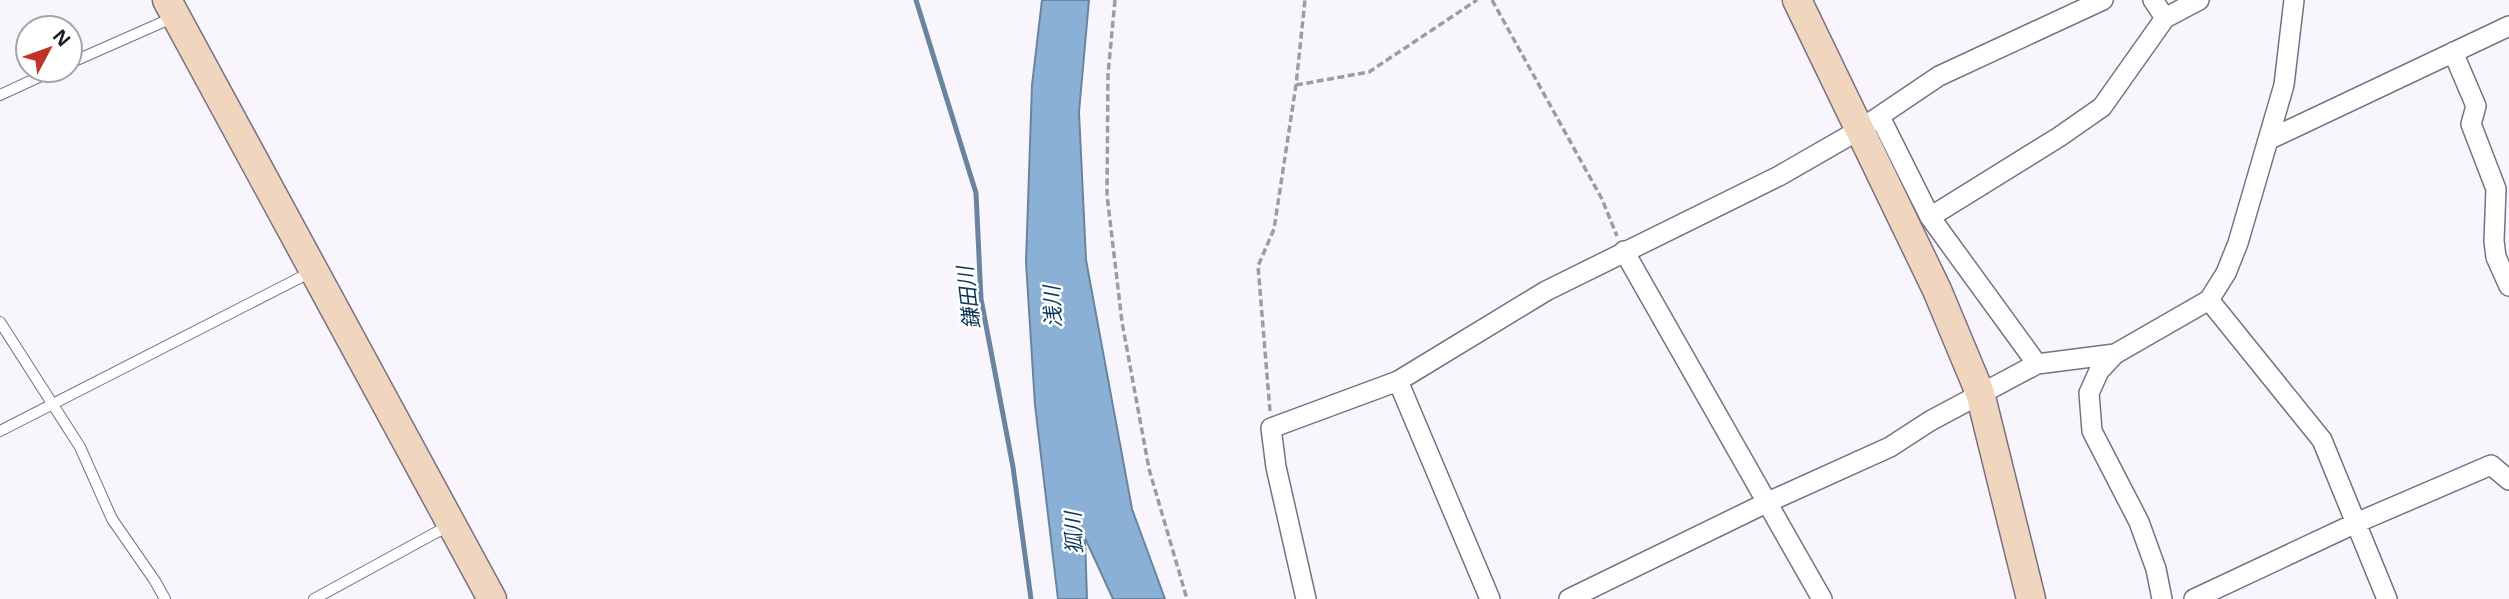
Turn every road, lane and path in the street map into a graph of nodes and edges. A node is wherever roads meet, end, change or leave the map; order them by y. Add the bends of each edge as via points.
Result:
1 (1115, 0) edge
2 (1305, 0) edge
3 (1477, 0) edge
4 (1492, 0) edge
5 (1797, 0) edge
6 (2103, 0) edge
7 (2153, 0) edge
8 (2199, 0) edge
9 (2294, 0) edge
10 (171, 8) edge
11 (2165, 18) junction
12 (2509, 26) edge
13 (2453, 52) junction
14 (84, 55) edge
15 (24, 84) edge
16 (1296, 85) junction
17 (0, 95) edge
18 (1870, 123) junction
19 (2268, 140) junction
20 (1930, 217) junction
21 (1624, 251) junction
22 (314, 271) junction
23 (2509, 286) edge
24 (2208, 300) junction
25 (0, 322) edge
26 (2115, 354) junction
27 (2036, 364) junction
28 (1398, 381) junction
29 (1980, 393) junction
30 (54, 404) junction
31 (1271, 428) junction
32 (0, 431) edge
33 (2509, 480) edge
34 (1766, 503) junction
35 (2356, 523) junction
36 (451, 524) junction
37 (165, 599) edge
38 (314, 599) edge
39 (492, 599) edge
40 (1187, 599) edge
41 (1306, 599) edge
42 (1490, 599) edge
43 (1569, 599) edge
44 (1822, 599) edge
45 (2031, 599) edge
46 (2162, 599) edge
47 (2194, 599) edge
48 (2387, 599) edge

1 - 40 path via 1108,74 1107,195 1122,322 1149,469
2 - 16 path
3 - 16 path via 1369,72
4 - 21 path via 1602,199
5 - 18 street
6 - 18 street via 1939,76
7 - 11 street
8 - 11 street
9 - 19 street via 2284,85
10 - 14 lane
10 - 22 street
11 - 20 street via 2102,107
12 - 13 street
13 - 19 street
13 - 23 street via 2476,106 2471,124 2496,188 2496,257
15 - 17 lane
16 - 31 path via 1274,229 1258,266
18 - 20 street
18 - 21 street via 1779,176
18 - 29 street
19 - 24 street via 2238,243
20 - 27 street
21 - 28 street via 1546,291
21 - 34 street
22 - 30 lane
22 - 36 street
24 - 26 street
24 - 35 street via 2322,440
25 - 30 lane
26 - 27 street
26 - 46 street via 2099,371 2089,393 2092,431 2139,522
27 - 29 street
28 - 31 street
28 - 42 street
29 - 34 street via 1890,447
29 - 45 street
30 - 32 lane
30 - 37 lane via 80,447 112,519
31 - 41 street
33 - 35 street via 2491,465
34 - 43 street
34 - 44 street
35 - 47 street
35 - 48 street
36 - 38 lane
36 - 39 street

